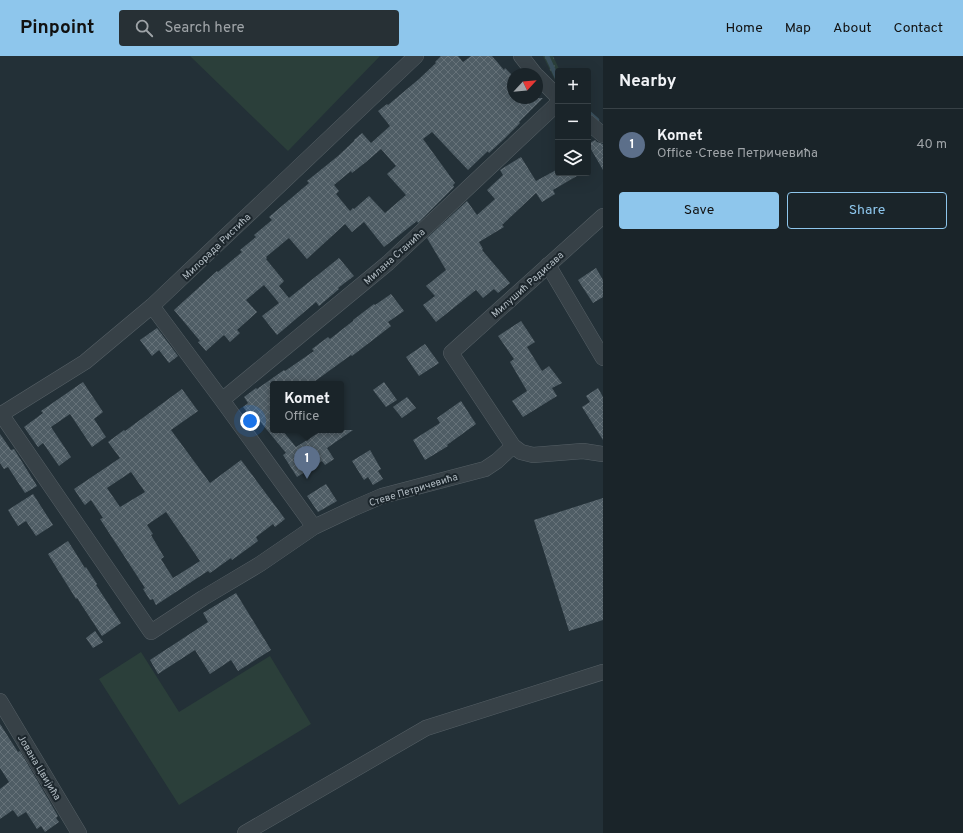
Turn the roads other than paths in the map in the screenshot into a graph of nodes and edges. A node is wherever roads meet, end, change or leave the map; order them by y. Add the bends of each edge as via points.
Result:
1 (416, 56) edge
2 (522, 56) edge
3 (531, 68) edge
4 (543, 82) edge
5 (555, 95) edge
6 (555, 107) edge
7 (591, 125) edge
8 (603, 135) edge
9 (603, 216) edge
10 (548, 265) junction
11 (152, 306) junction
12 (603, 358) edge
13 (222, 400) junction
14 (1, 415) edge
15 (513, 446) junction
16 (603, 454) edge
17 (314, 527) junction
18 (603, 672) edge
19 (0, 701) edge
20 (79, 833) edge
21 (245, 833) edge

1 - 11 street, Милорада Ристића
2 - 3 street
4 - 5 street
6 - 13 street, Милана Станића via 388,263
7 - 8 street
9 - 10 street, Милушић Радисава
10 - 12 street
10 - 15 street, Милушић Радисава via 451,352
11 - 13 street
11 - 14 street, Милорада Ристића via 85,362
13 - 17 street
14 - 17 street, Стеве Петричевића via 151,632
15 - 16 street via 521,452 533,455 583,451
15 - 17 street, Стеве Петричевића via 485,469 382,496
18 - 21 street via 426,728
19 - 20 street, Јована Цвијића

